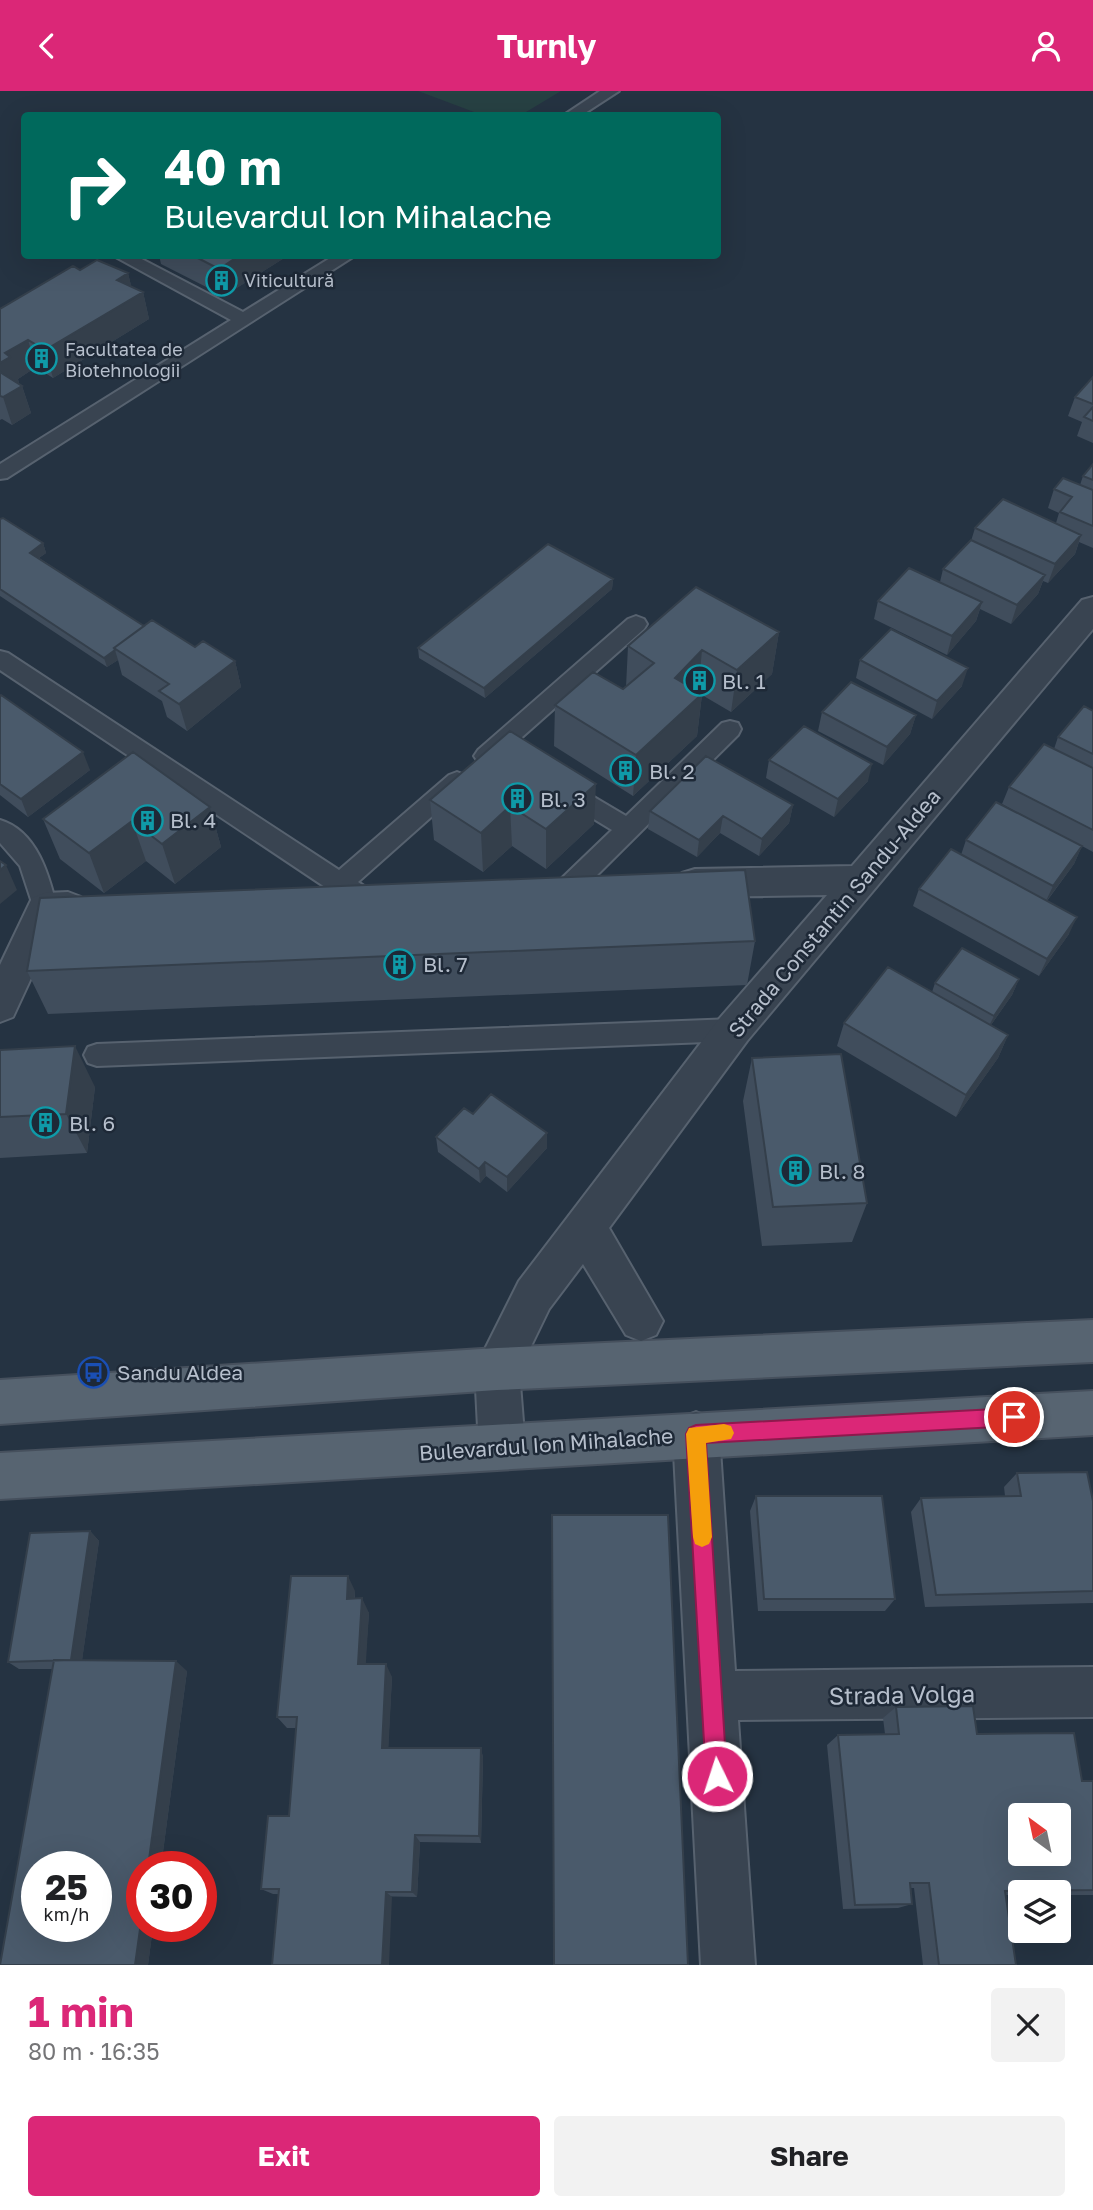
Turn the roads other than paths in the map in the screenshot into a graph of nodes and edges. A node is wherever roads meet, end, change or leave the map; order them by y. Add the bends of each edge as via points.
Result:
1 (611, 91) edge
2 (577, 112) edge
3 (128, 259) edge
4 (342, 259) edge
5 (244, 320) junction
6 (0, 473) edge
7 (1093, 608) edge
8 (636, 624) dead end
9 (0, 659) edge
10 (730, 729) dead end
11 (495, 748) junction
12 (517, 761) edge
13 (540, 775) edge
14 (0, 829) edge
15 (629, 829) junction
16 (861, 880) junction
17 (667, 884) edge
18 (611, 885) edge
19 (556, 887) joint
20 (361, 891) junction
21 (304, 898) edge
22 (99, 906) edge
23 (45, 908) junction
24 (0, 1006) edge
25 (733, 1030) junction
26 (97, 1055) dead end
27 (587, 1227) junction
28 (641, 1321) dead end
29 (1093, 1341) edge
30 (497, 1369) junction
31 (0, 1402) edge
32 (1093, 1413) edge
33 (696, 1434) junction
34 (502, 1447) junction
35 (0, 1476) edge
36 (1093, 1692) edge
37 (712, 1696) junction
38 (728, 1965) edge

1 - 2 lane
3 - 5 lane
4 - 5 lane
5 - 6 lane
7 - 16 street, Strada Constantin Sandu-Aldea
8 - 11 lane
9 - 20 lane
10 - 15 lane
11 - 12 lane
11 - 20 lane
13 - 15 lane
14 - 23 lane via 33,863
15 - 19 lane
16 - 17 street
16 - 25 street, Strada Constantin Sandu-Aldea
18 - 19 street
20 - 21 street
22 - 23 street
23 - 24 street
25 - 26 lane
25 - 27 street, Strada Constantin Sandu-Aldea
27 - 28 street
27 - 30 street, Strada Constantin Sandu-Aldea via 534,1295
29 - 30 main road
30 - 31 main road
30 - 34 street
32 - 33 main road, Bulevardul Ion Mihalache
33 - 34 main road, Bulevardul Ion Mihalache
33 - 37 street
34 - 35 main road, Bulevardul Ion Mihalache
36 - 37 street, Strada Volga
37 - 38 street

